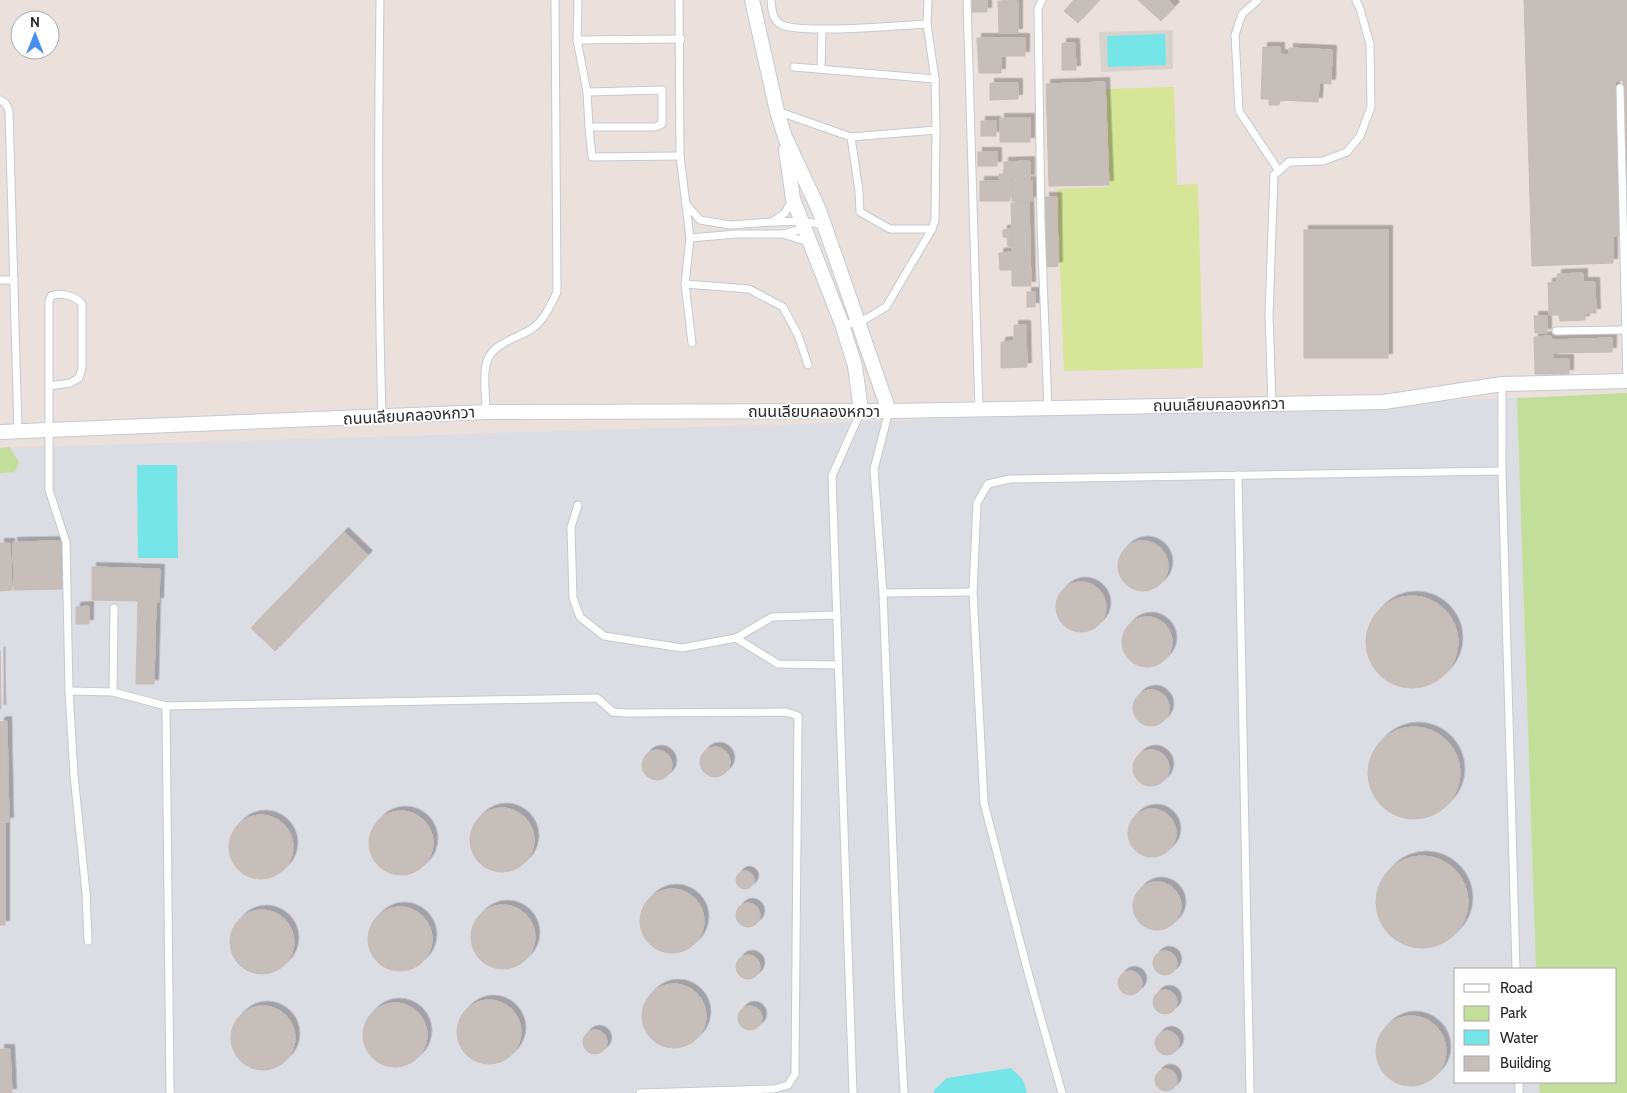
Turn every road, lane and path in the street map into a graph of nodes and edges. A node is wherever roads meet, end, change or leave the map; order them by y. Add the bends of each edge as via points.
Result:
1 (380, 0) edge
2 (555, 0) edge
3 (578, 0) edge
4 (679, 0) edge
5 (752, 0) edge
6 (771, 0) edge
7 (928, 0) edge
8 (967, 0) edge
9 (1042, 0) edge
10 (1258, 0) edge
11 (1356, 0) edge
12 (927, 24) junction
13 (822, 29) junction
14 (681, 39) junction
15 (576, 40) junction
16 (794, 67) dead end
17 (821, 69) junction
18 (935, 79) junction
19 (1620, 88) dead end
20 (587, 92) junction
21 (0, 100) edge
22 (778, 111) junction
23 (589, 127) junction
24 (936, 130) junction
25 (785, 137) junction
26 (851, 137) junction
27 (680, 156) junction
28 (1279, 171) junction
29 (793, 199) junction
30 (686, 203) junction
31 (772, 222) junction
32 (802, 225) junction
33 (824, 225) junction
34 (932, 229) junction
35 (782, 234) junction
36 (690, 238) junction
37 (809, 242) junction
38 (0, 280) edge
39 (14, 280) junction
40 (685, 284) junction
41 (859, 323) junction
42 (842, 324) junction
43 (1626, 330) junction
44 (1556, 331) dead end
45 (692, 343) dead end
46 (808, 365) dead end
47 (1627, 381) edge
48 (1502, 384) junction
49 (48, 386) junction
50 (1272, 402) junction
51 (1048, 408) junction
52 (979, 409) junction
53 (889, 410) junction
54 (861, 411) junction
55 (486, 412) junction
56 (382, 417) junction
57 (48, 430) junction
58 (18, 431) junction
59 (0, 432) edge
60 (1502, 471) junction
61 (1238, 475) junction
62 (578, 505) dead end
63 (973, 592) junction
64 (883, 593) junction
65 (114, 608) dead end
66 (837, 615) junction
67 (736, 638) junction
68 (838, 665) junction
69 (70, 691) junction
70 (113, 692) junction
71 (166, 706) junction
72 (88, 941) dead end
73 (1516, 968) edge
74 (170, 1093) edge
75 (640, 1093) edge
76 (853, 1093) edge
77 (904, 1093) edge
78 (1062, 1093) edge
79 (1250, 1093) edge

1 - 56 lane via 378,135
2 - 55 lane via 557,292 548,311 534,327 490,353 486,365
3 - 15 lane
4 - 14 lane
5 - 22 street
6 - 13 lane via 773,17 779,24 790,28
7 - 12 lane
8 - 52 lane
9 - 51 lane via 1038,9 1040,167
10 - 28 lane via 1242,14 1235,35 1239,111
11 - 28 lane via 1370,53 1371,107 1360,136 1347,152 1323,161 1289,162
12 - 13 lane
12 - 18 lane
13 - 17 lane
14 - 15 lane
14 - 27 lane
15 - 20 lane
16 - 17 lane
17 - 18 lane
18 - 24 lane
19 - 43 lane
20 - 23 lane
20 - 23 lane via 662,90 662,124 655,127
21 - 39 lane via 9,110
22 - 25 street
22 - 26 lane
23 - 27 lane via 592,157
24 - 26 lane
24 - 34 lane via 935,220
25 - 29 street
25 - 33 street
26 - 34 lane via 860,191 860,212 890,229
27 - 30 lane
28 - 50 lane via 1274,175 1269,315
29 - 31 lane via 784,213
29 - 32 street
30 - 31 lane via 700,220 730,225
30 - 36 lane
31 - 32 lane
32 - 33 lane
32 - 35 lane
32 - 37 street
33 - 41 street
34 - 41 lane via 886,307
35 - 36 lane
35 - 37 lane
36 - 40 lane
37 - 42 street
38 - 39 lane
39 - 58 lane
40 - 45 lane
40 - 46 lane via 749,290 783,306
41 - 42 lane
41 - 53 street
42 - 54 street via 855,366
43 - 44 lane
43 - 47 lane
47 - 48 street, ถนนเลียบคลองหกวา
48 - 50 street, ถนนเลียบคลองหกวา via 1384,402
48 - 60 lane
49 - 49 lane via 70,384 79,378 82,368 82,304 73,297 55,294 48,301
49 - 57 lane
50 - 51 street, ถนนเลียบคลองหกวา
51 - 52 street, ถนนเลียบคลองหกวา
52 - 53 street, ถนนเลียบคลองหกวา
53 - 54 street, ถนนเลียบคลองหกวา
53 - 64 lane via 874,469
54 - 55 street, ถนนเลียบคลองหกวา
54 - 66 lane via 832,476
55 - 56 street, ถนนเลียบคลองหกวา
56 - 57 street, ถนนเลียบคลองหกวา
57 - 58 street, ถนนเลียบคลองหกวา
57 - 69 lane via 48,490 66,542
58 - 59 street, ถนนเลียบคลองหกวา
60 - 61 lane
60 - 73 lane
61 - 63 lane via 1010,479 988,484 977,503
61 - 79 lane
62 - 67 lane via 572,527 572,544 573,598 580,617 604,636 682,648
63 - 64 lane
63 - 78 lane via 984,803
64 - 77 lane
65 - 70 lane
66 - 67 lane via 772,617
66 - 68 lane
67 - 68 lane via 778,664
68 - 76 lane
69 - 70 lane
69 - 72 lane
70 - 71 lane
71 - 74 lane
71 - 75 lane via 597,698 613,712 786,712 798,716 795,1074 788,1085 774,1089

